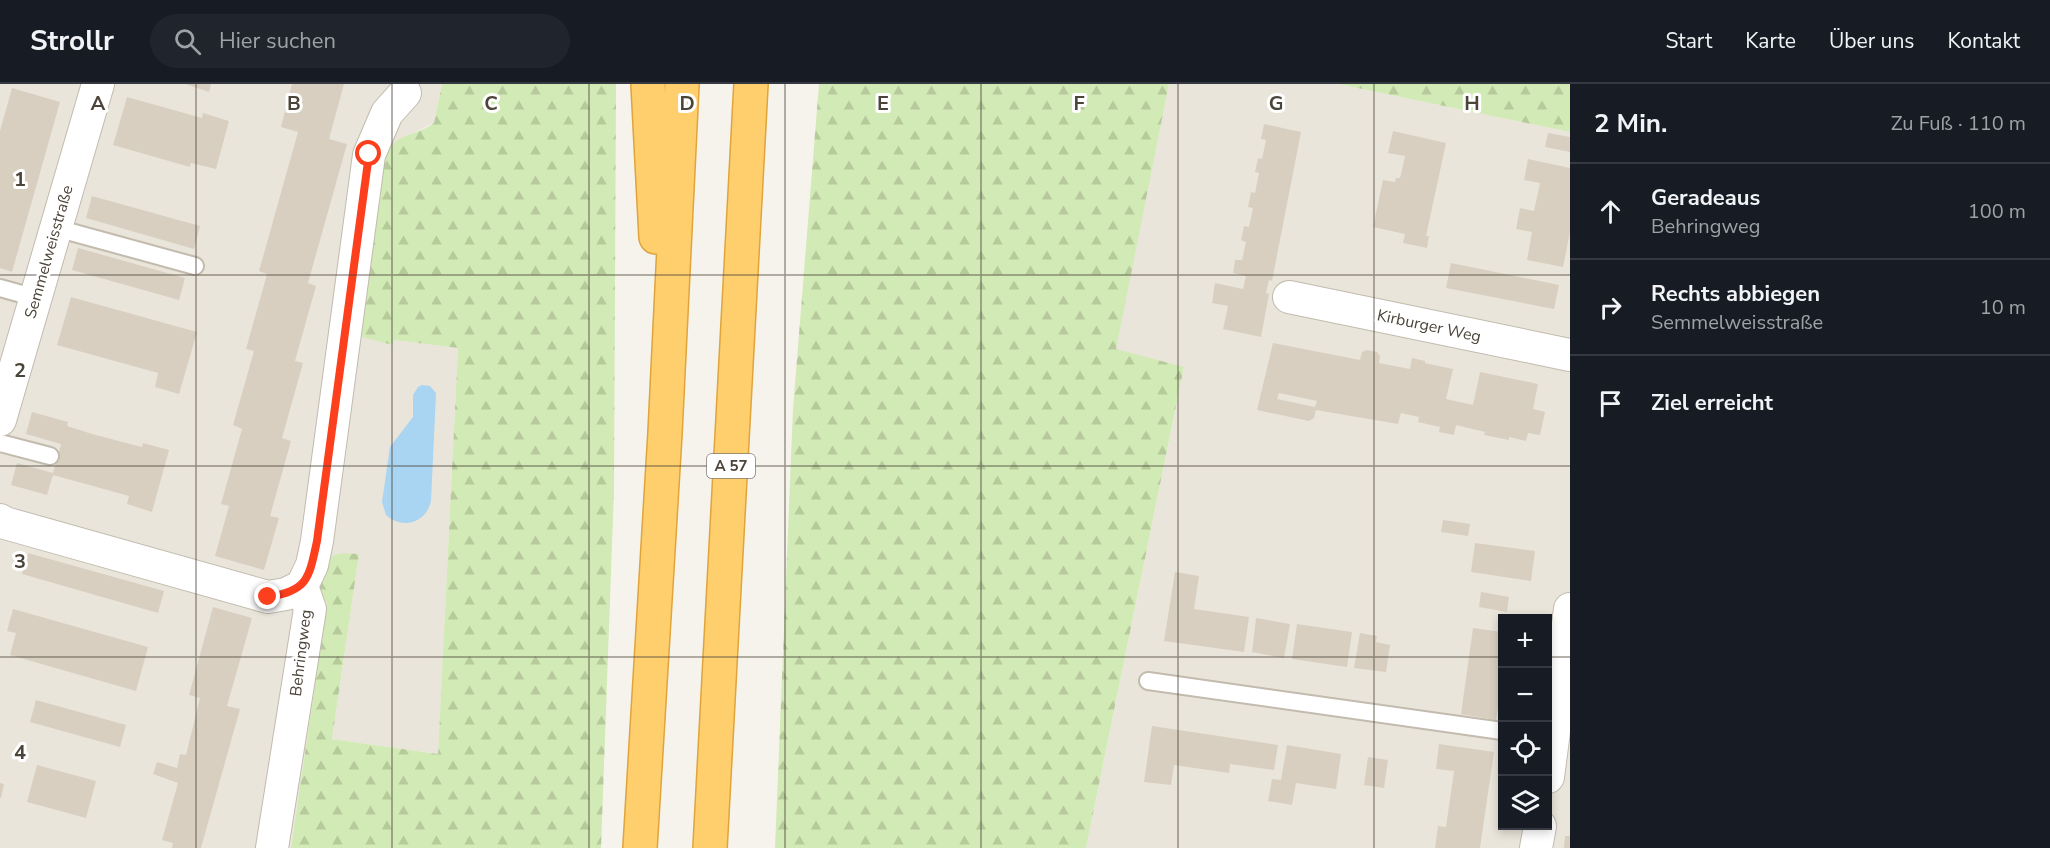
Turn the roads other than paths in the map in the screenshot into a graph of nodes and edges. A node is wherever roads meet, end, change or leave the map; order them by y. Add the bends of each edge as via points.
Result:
1 (98, 84) edge
2 (648, 84) edge
3 (682, 84) edge
4 (751, 84) edge
5 (398, 88) edge
6 (56, 228) junction
7 (195, 266) dead end
8 (0, 288) edge
9 (1289, 297) dead end
10 (36, 298) junction
11 (1570, 355) edge
12 (0, 420) edge
13 (665, 433) junction
14 (0, 443) edge
15 (50, 456) dead end
16 (2, 527) edge
17 (302, 586) junction
18 (1570, 609) edge
19 (1148, 681) dead end
20 (1552, 725) edge
21 (1498, 730) edge
22 (1539, 830) edge
23 (272, 848) edge
24 (640, 848) edge
25 (710, 848) edge
26 (1536, 848) edge

1 - 6 street, Semmelweisstraße
2 - 13 highway
3 - 13 highway
4 - 25 highway, A 57
5 - 17 street, Behringweg via 369,154 317,541
6 - 7 lane
6 - 10 street, Semmelweisstraße
8 - 10 lane
9 - 11 street, Kirburger Weg
10 - 12 street, Semmelweisstraße
13 - 24 highway
14 - 15 lane
16 - 17 street via 268,597
17 - 23 street, Behringweg via 310,609
18 - 20 street
19 - 21 lane
22 - 26 street

